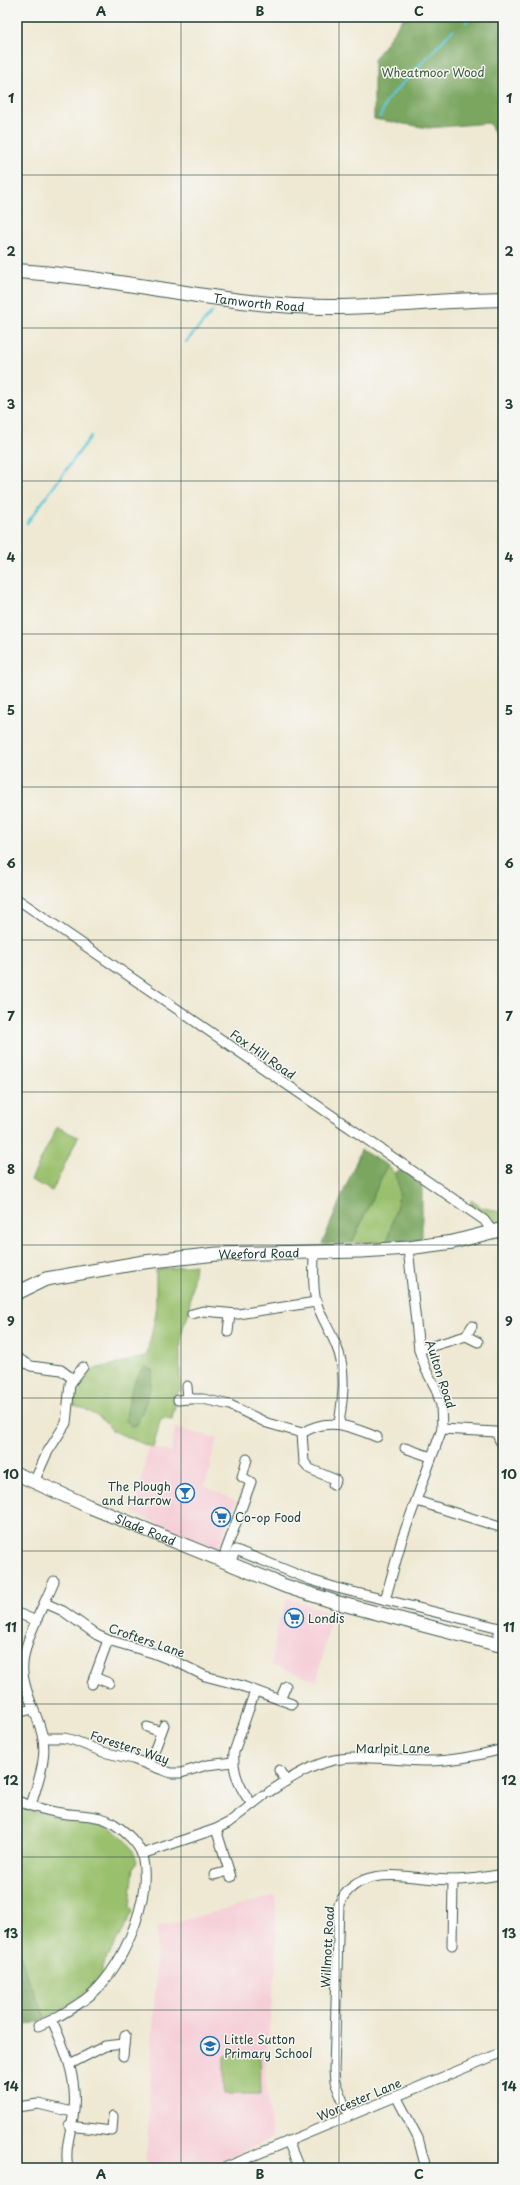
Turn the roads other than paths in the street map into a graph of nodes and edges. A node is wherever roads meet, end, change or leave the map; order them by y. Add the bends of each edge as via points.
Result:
1 (17, 271) edge
2 (503, 298) edge
3 (17, 899) edge
4 (498, 1230) edge
5 (408, 1248) junction
6 (314, 1252) junction
7 (17, 1292) edge
8 (316, 1302) junction
9 (192, 1314) dead end
10 (230, 1314) junction
11 (472, 1326) dead end
12 (228, 1332) dead end
13 (466, 1336) junction
14 (478, 1342) dead end
15 (419, 1350) junction
16 (17, 1358) edge
17 (83, 1367) dead end
18 (73, 1379) junction
19 (187, 1386) dead end
20 (188, 1399) junction
21 (178, 1400) dead end
22 (339, 1424) junction
23 (442, 1429) junction
24 (302, 1433) junction
25 (377, 1437) dead end
26 (500, 1441) dead end
27 (405, 1448) dead end
28 (431, 1457) junction
29 (247, 1459) dead end
30 (17, 1474) edge
31 (34, 1482) junction
32 (346, 1484) dead end
33 (417, 1501) junction
34 (503, 1528) edge
35 (226, 1563) junction
36 (54, 1581) dead end
37 (337, 1588) junction
38 (385, 1600) junction
39 (333, 1602) junction
40 (45, 1603) junction
41 (438, 1612) junction
42 (17, 1613) edge
43 (37, 1621) junction
44 (434, 1628) junction
45 (108, 1640) junction
46 (500, 1645) edge
47 (109, 1684) dead end
48 (286, 1686) dead end
49 (255, 1691) junction
50 (280, 1700) junction
51 (292, 1704) dead end
52 (33, 1709) junction
53 (17, 1713) edge
54 (146, 1726) dead end
55 (43, 1738) junction
56 (503, 1749) edge
57 (233, 1762) junction
58 (149, 1765) junction
59 (279, 1770) dead end
60 (286, 1781) junction
61 (17, 1801) edge
62 (252, 1804) junction
63 (31, 1806) junction
64 (216, 1830) junction
65 (142, 1854) junction
66 (503, 1874) edge
67 (214, 1875) dead end
68 (453, 1880) junction
69 (452, 1945) dead end
70 (52, 2020) junction
71 (38, 2026) dead end
72 (503, 2052) edge
73 (123, 2056) dead end
74 (70, 2064) junction
75 (396, 2096) junction
76 (17, 2107) edge
77 (73, 2112) junction
78 (113, 2116) dead end
79 (349, 2116) junction
80 (70, 2126) junction
81 (288, 2141) junction
82 (68, 2168) edge
83 (224, 2168) edge
84 (299, 2168) edge
85 (426, 2168) edge

1 - 2 main road, Tamworth Road via 219,299 293,306 361,307
3 - 4 street, Fox Hill Road
4 - 5 main road, Weeford Road via 453,1242
5 - 6 main road, Weeford Road
5 - 15 street, Aulton Road
6 - 7 main road, Weeford Road via 217,1254 144,1262 46,1279
6 - 8 street
8 - 10 street
8 - 22 street via 340,1354 343,1401
9 - 10 street via 203,1311
10 - 12 street
11 - 13 street
13 - 14 street
13 - 15 street
15 - 23 street, Aulton Road via 441,1406
16 - 18 street via 31,1366 61,1370
17 - 18 street
18 - 31 street via 69,1391 66,1423
19 - 20 street
20 - 21 street
20 - 24 street via 203,1399 230,1405 267,1423
22 - 24 street via 313,1426
22 - 25 street
23 - 26 street via 499,1429
23 - 28 street, Aulton Road
24 - 32 street via 304,1462 310,1469 335,1483
27 - 28 street
28 - 33 street, Aulton Road
29 - 35 street via 242,1477 251,1482
30 - 31 main road, Slade Road
31 - 35 main road, Slade Road
33 - 34 street
33 - 38 street, Aulton Road via 402,1539
35 - 37 street, Slade Road via 236,1550
35 - 39 main road, Slade Road
36 - 40 street
37 - 38 street, Slade Road
37 - 39 street
38 - 41 street, Slade Road
39 - 44 main road, Slade Road
40 - 43 street
40 - 45 street, Crofters Lane via 63,1611
41 - 44 street
41 - 46 street, Slade Road via 500,1628
42 - 43 street
43 - 52 street via 26,1649 22,1672
44 - 46 main road, Slade Road
45 - 47 street via 93,1681
45 - 49 street, Crofters Lane via 153,1653 205,1676
48 - 50 street
49 - 50 street, Crofters Lane
49 - 57 street via 234,1752
50 - 51 street, Crofters Lane
52 - 53 street
52 - 55 street
54 - 58 street via 162,1729
55 - 58 street, Foresters Way via 73,1740 103,1752
55 - 63 street via 43,1760
56 - 60 street, Marlpit Lane via 473,1757 423,1761 380,1758 334,1760 314,1766
57 - 58 street, Foresters Way via 207,1765 181,1774
57 - 62 street via 238,1782
59 - 60 street
60 - 62 street, Marlpit Lane
61 - 63 street
62 - 64 street, Marlpit Lane
63 - 65 street via 112,1822 130,1837
64 - 65 street, Marlpit Lane
64 - 67 street via 230,1874
65 - 70 street via 142,1897 139,1916 126,1945 98,1988 86,1999
66 - 68 street, Willmott Road
68 - 69 street
68 - 79 street, Willmott Road via 405,1876 374,1877 359,1881 349,1888 339,1904 334,2070 335,2082
70 - 71 street
70 - 74 street
72 - 75 street, Worcester Lane
73 - 74 street via 125,2040 105,2046
74 - 77 street via 75,2089
75 - 79 street, Worcester Lane
75 - 85 street via 418,2138
76 - 77 street via 38,2104
77 - 80 street
78 - 80 street via 112,2131
79 - 81 street, Worcester Lane
80 - 82 street via 66,2158
81 - 83 street, Worcester Lane
81 - 84 street

